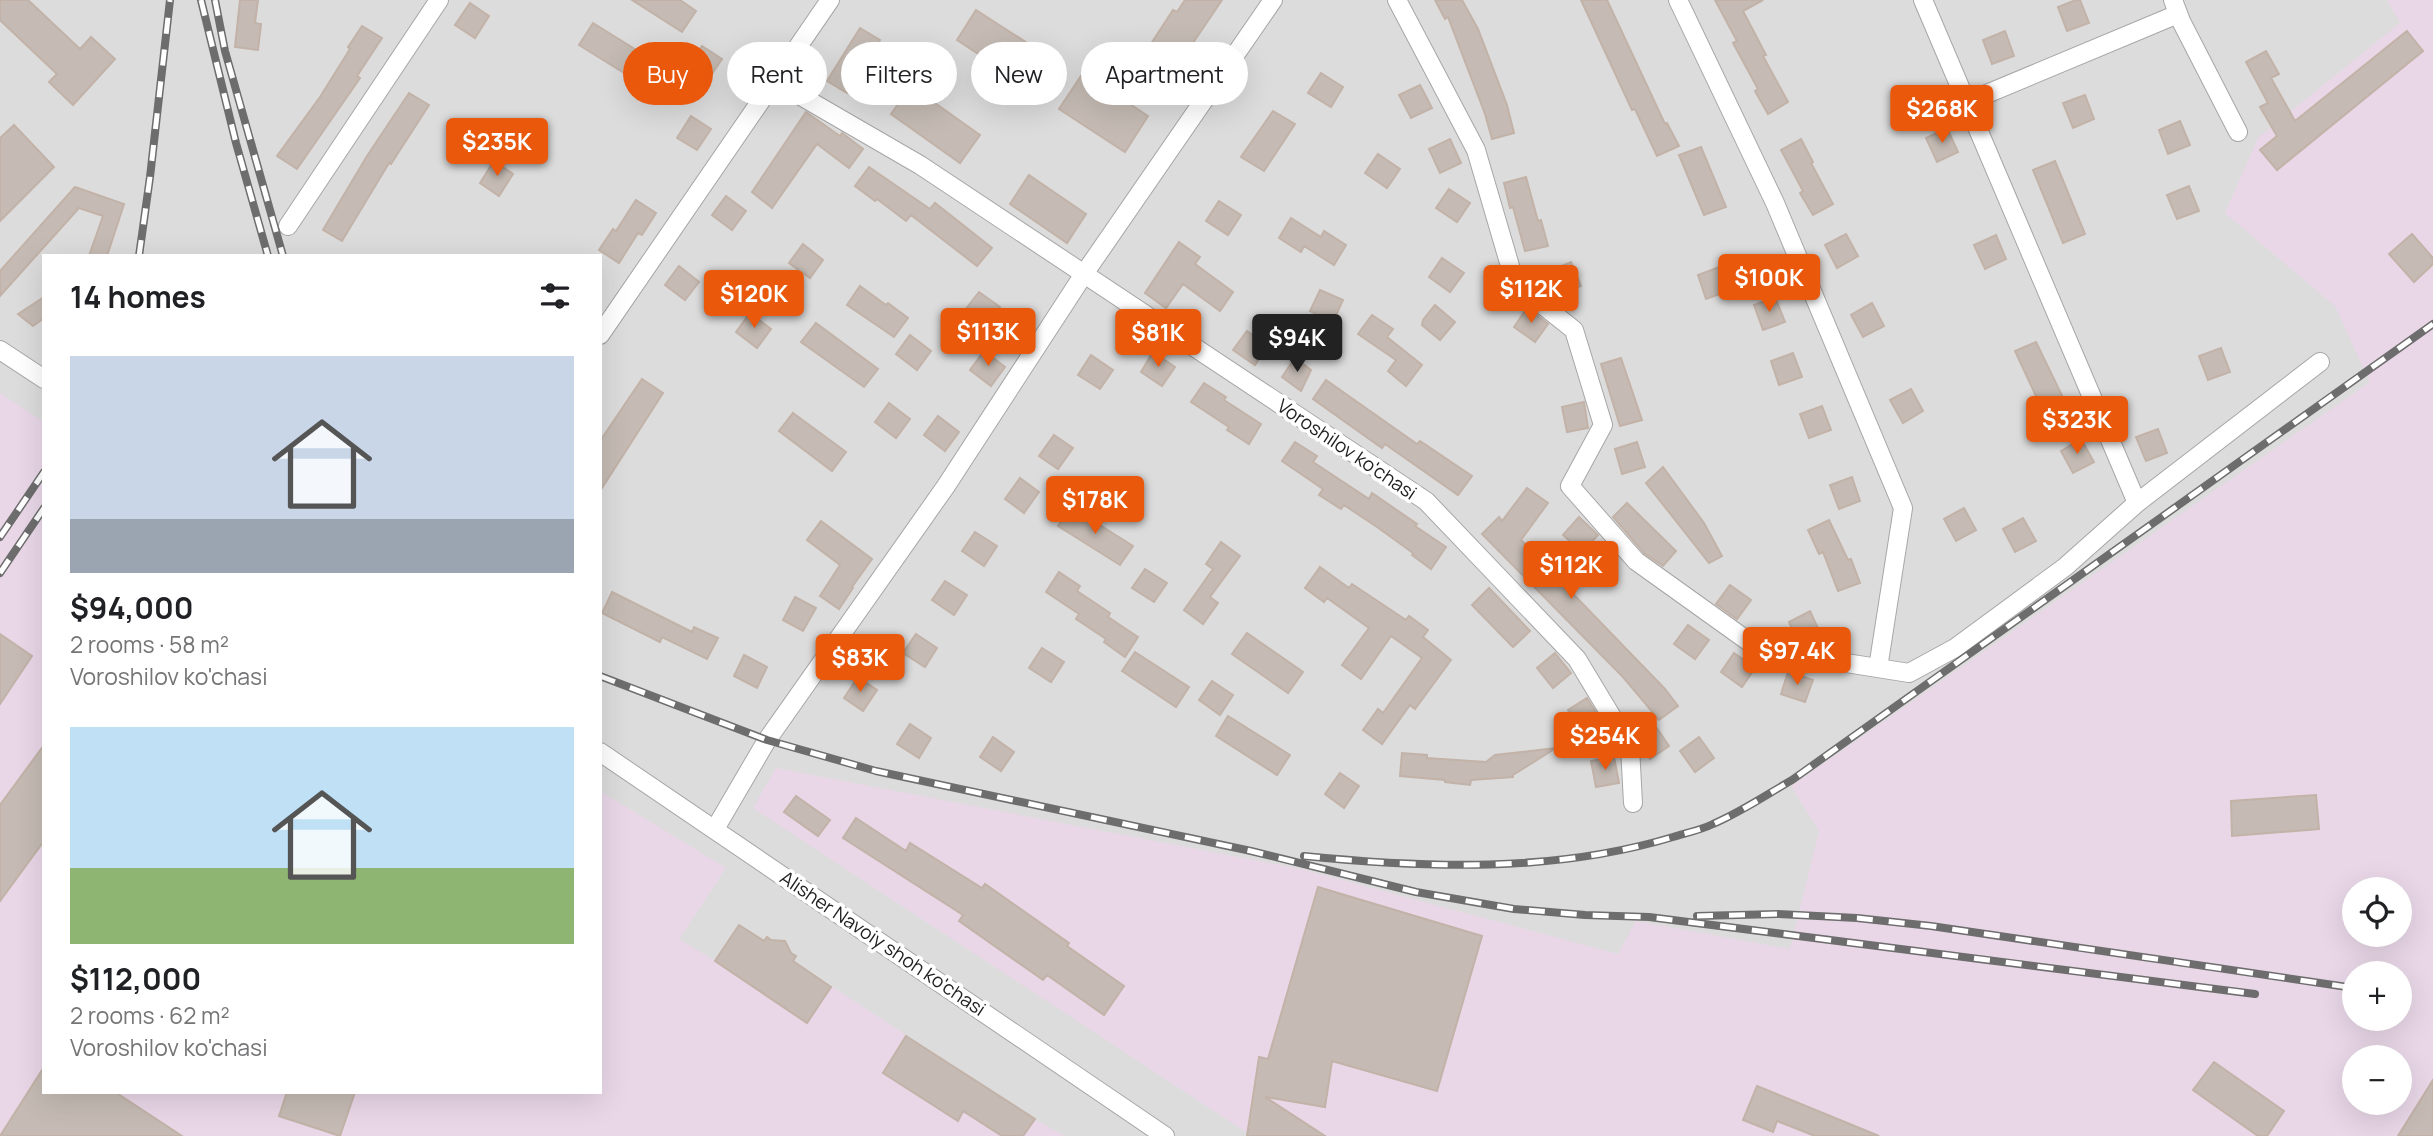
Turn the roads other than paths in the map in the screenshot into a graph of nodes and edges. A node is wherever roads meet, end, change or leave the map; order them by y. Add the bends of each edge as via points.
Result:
1 (439, 0) edge
2 (830, 0) edge
3 (1273, 0) edge
4 (1397, 0) edge
5 (1678, 0) edge
6 (1923, 0) edge
7 (2175, 7) edge
8 (801, 42) edge
9 (1965, 103) junction
10 (758, 105) edge
11 (817, 105) edge
12 (2238, 132) dead end
13 (288, 226) dead end
14 (1084, 274) junction
15 (602, 332) edge
16 (0, 350) edge
17 (2320, 362) dead end
18 (42, 378) edge
19 (2137, 503) junction
20 (1878, 668) junction
21 (602, 753) edge
22 (1633, 803) dead end
23 (715, 829) junction
24 (1165, 1136) edge

1 - 13 street
2 - 8 street
3 - 14 street
4 - 20 street via 1476,150 1515,283 1574,330 1603,425 1570,486 1636,561 1759,649
5 - 20 street via 1775,203 1903,508
6 - 9 street
7 - 9 street
7 - 12 street
9 - 19 street
10 - 15 street
11 - 14 street, Voroshilov ko'chasi via 920,164
14 - 22 street, Voroshilov ko'chasi via 1426,501 1577,659 1630,747
14 - 23 street via 946,486 767,740
16 - 18 street
17 - 19 street
19 - 20 street via 2065,567 1955,648 1909,673
21 - 23 street, Alisher Navoiy shoh ko'chasi
23 - 24 street, Alisher Navoiy shoh ko'chasi

